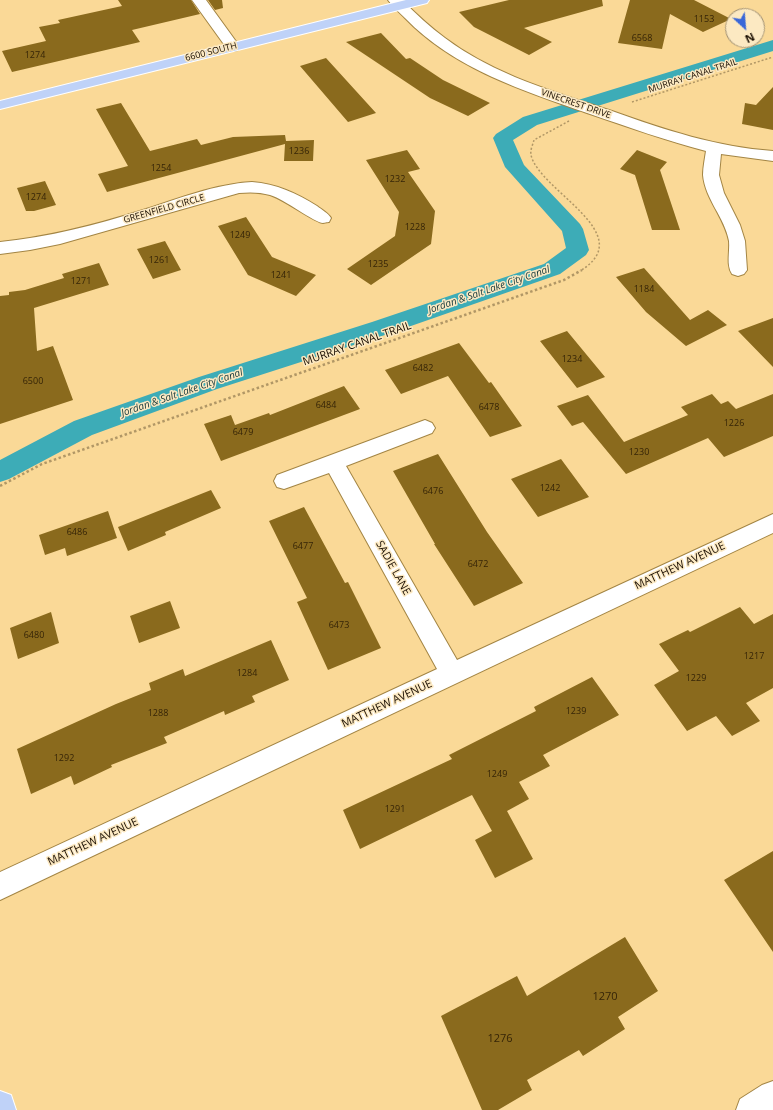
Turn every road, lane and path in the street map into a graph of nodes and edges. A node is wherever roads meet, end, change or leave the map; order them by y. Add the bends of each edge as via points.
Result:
1 (199, 0) edge
2 (422, 0) edge
3 (397, 3) edge
4 (233, 47) junction
5 (773, 58) edge
6 (0, 104) edge
7 (629, 104) dead end
8 (575, 118) dead end
9 (714, 148) junction
10 (773, 156) edge
11 (323, 218) dead end
12 (0, 248) edge
13 (738, 270) dead end
14 (425, 428) dead end
15 (333, 462) junction
16 (284, 481) dead end
17 (0, 486) edge
18 (773, 523) edge
19 (452, 674) junction
20 (0, 886) edge
21 (773, 1096) edge
22 (0, 1106) edge
23 (1, 1110) edge
24 (751, 1110) edge

1 - 4 street
2 - 3 main road, 6600 SOUTH
3 - 4 main road, 6600 SOUTH
3 - 9 street, VINECREST DRIVE via 431,35 457,54 494,74 591,110 678,139
4 - 6 main road, 6600 SOUTH
5 - 7 path, MURRAY CANAL TRAIL
8 - 17 path, MURRAY CANAL TRAIL via 534,140 530,154 536,169 594,224 599,240 598,255 587,266 564,280 42,464
9 - 10 street, VINECREST DRIVE
9 - 13 street via 711,175 737,241
11 - 12 street, GREENFIELD CIRCLE via 282,192 249,187 230,190 53,240
14 - 15 street
15 - 16 street
15 - 19 street, SADIE LANE
18 - 19 street, MATTHEW AVENUE
19 - 20 street, MATTHEW AVENUE
21 - 24 street
22 - 23 main road

